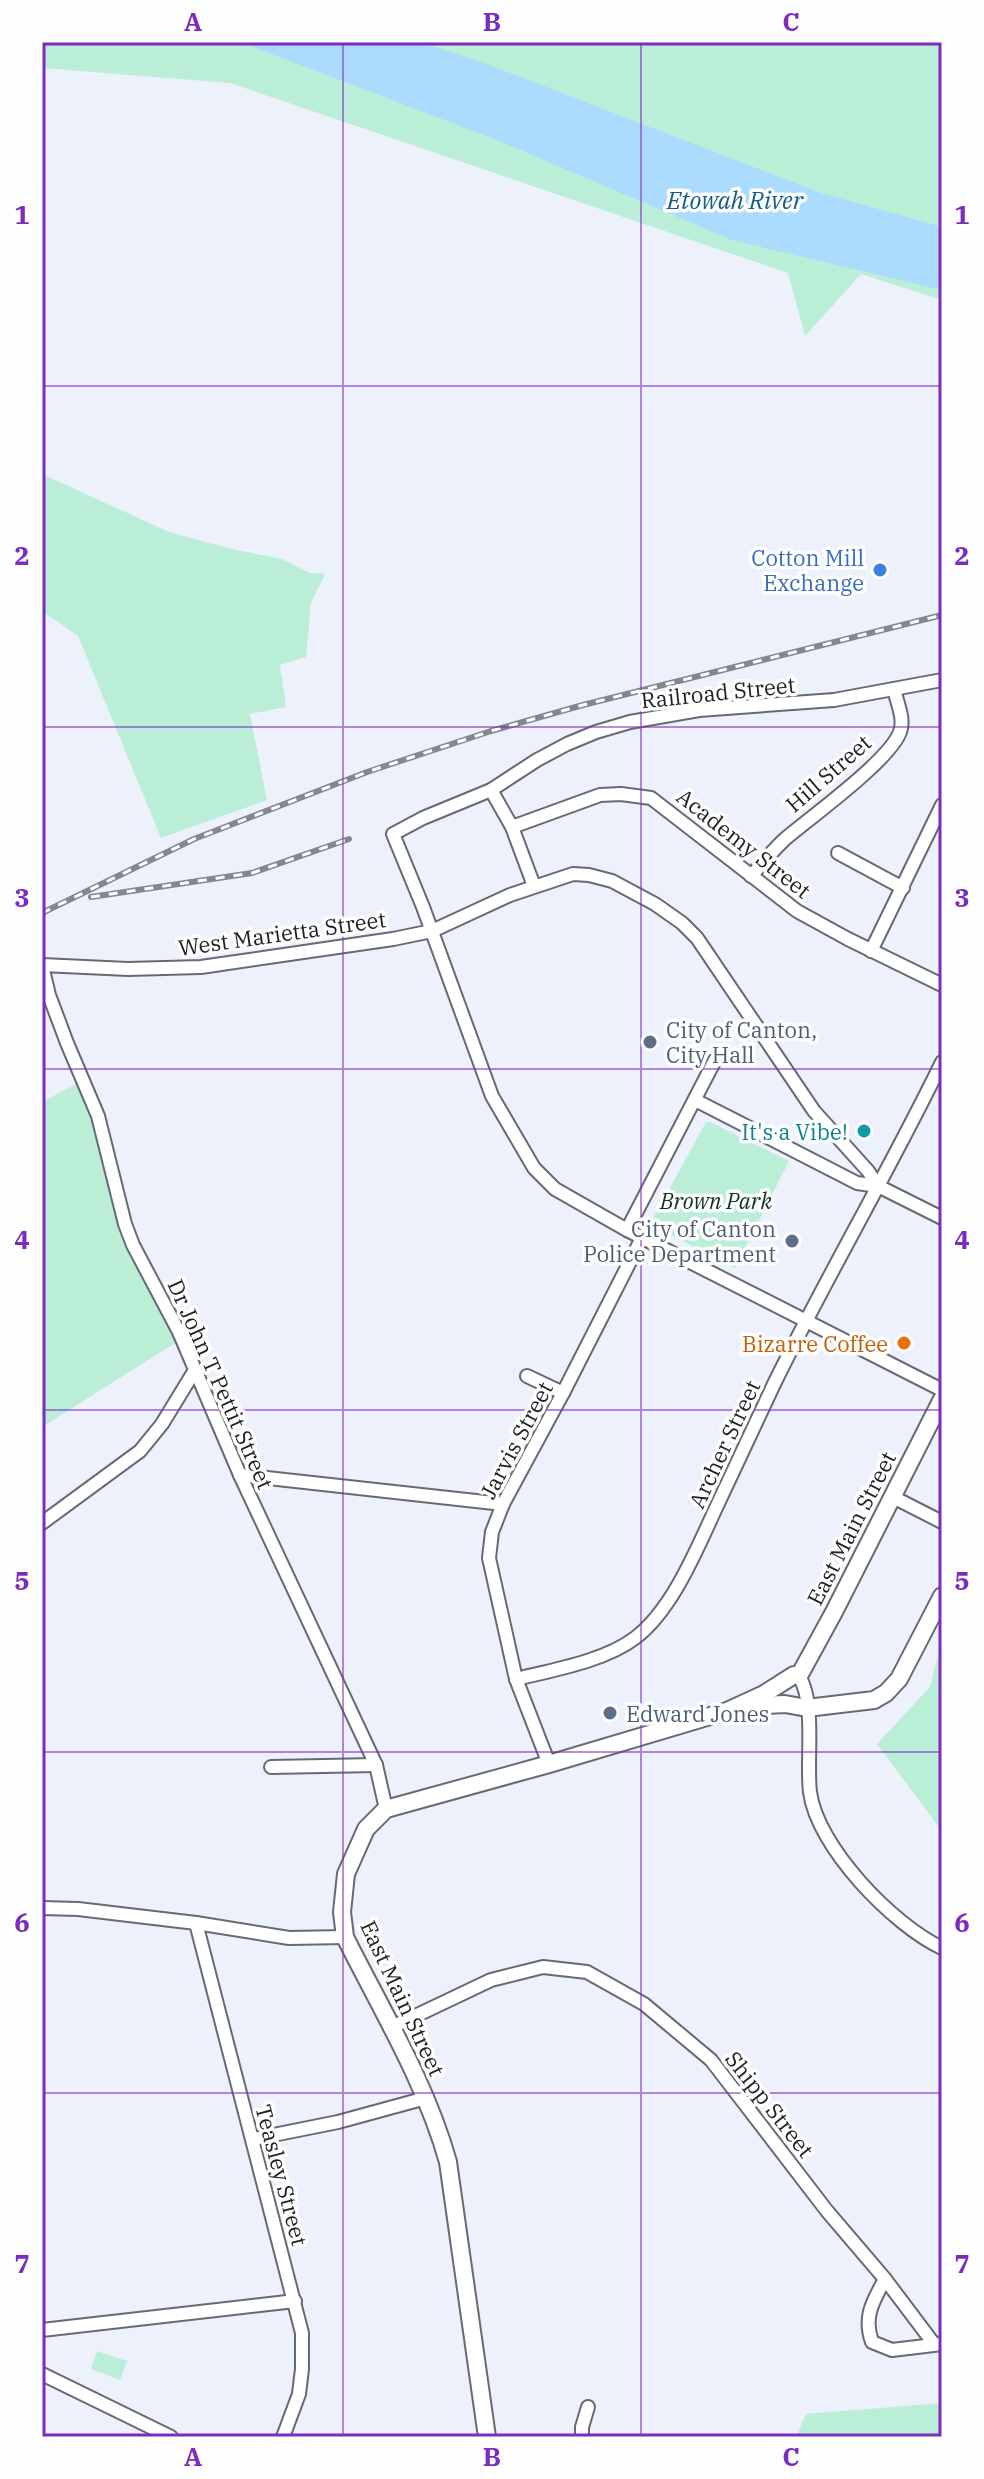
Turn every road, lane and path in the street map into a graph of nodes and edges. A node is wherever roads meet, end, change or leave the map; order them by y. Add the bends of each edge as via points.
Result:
1 (942, 680) edge
2 (894, 689) junction
3 (491, 790) junction
4 (942, 805) edge
5 (512, 827) junction
6 (838, 853) dead end
7 (751, 876) junction
8 (534, 886) junction
9 (903, 888) junction
10 (432, 931) junction
11 (871, 951) junction
12 (42, 966) edge
13 (942, 985) edge
14 (715, 1060) dead end
15 (942, 1062) edge
16 (695, 1100) junction
17 (878, 1186) junction
18 (942, 1218) edge
19 (627, 1230) junction
20 (642, 1238) junction
21 (806, 1320) junction
22 (195, 1370) junction
23 (527, 1376) dead end
24 (942, 1390) edge
25 (563, 1393) junction
26 (942, 1399) edge
27 (240, 1475) junction
28 (891, 1496) junction
29 (503, 1504) junction
30 (942, 1522) edge
31 (42, 1523) edge
32 (942, 1596) edge
33 (799, 1676) junction
34 (516, 1679) junction
35 (742, 1706) junction
36 (807, 1708) junction
37 (549, 1764) junction
38 (376, 1765) junction
39 (271, 1767) dead end
40 (386, 1809) junction
41 (42, 1908) edge
42 (196, 1923) junction
43 (345, 1937) junction
44 (942, 1948) edge
45 (390, 2028) junction
46 (426, 2098) junction
47 (253, 2139) junction
48 (885, 2279) junction
49 (295, 2301) junction
50 (42, 2330) edge
51 (938, 2344) edge
52 (42, 2374) edge
53 (588, 2407) dead end
54 (171, 2437) edge
55 (283, 2437) edge
56 (487, 2437) edge
57 (582, 2437) edge

1 - 2 street, Railroad Street
2 - 3 street, Railroad Street via 630,722 567,744
2 - 7 street, Hill Street via 902,722 889,749 782,842
3 - 5 street
3 - 10 street, Railroad Street via 393,834
4 - 9 street
5 - 7 street, Academy Street via 600,795 639,795 651,798
5 - 8 street
6 - 9 street
7 - 11 street, Academy Street via 797,911
8 - 10 street, West Marietta Street
8 - 17 street, West Marietta Street via 573,874 589,875 625,887 682,923 814,1111
9 - 11 street
10 - 12 street, West Marietta Street via 201,967
10 - 19 street via 492,1096 534,1168 555,1189
11 - 13 street, Academy Street
12 - 22 street, Dr John T Pettit Street via 98,1116 125,1224
14 - 16 street
15 - 17 street, Archer Street
16 - 17 street via 857,1183
16 - 19 street
17 - 18 street
17 - 21 street, Archer Street
19 - 20 street
20 - 21 street
20 - 25 street, Jarvis Street
21 - 24 street
21 - 34 street, Archer Street via 699,1545 650,1624 614,1651
22 - 27 street, Dr John T Pettit Street
22 - 31 street via 140,1451
23 - 25 street
25 - 29 street, Jarvis Street
26 - 28 main road, East Main Street
27 - 29 street
27 - 38 street, Dr John T Pettit Street
28 - 30 street
28 - 33 main road, East Main Street
29 - 34 street, Jarvis Street via 489,1558
32 - 36 main road via 894,1686 874,1700
33 - 35 main road
33 - 36 street
34 - 37 street, Jarvis Street
35 - 36 main road
35 - 37 main road
36 - 44 street via 810,1792 824,1831 856,1880
37 - 40 main road
38 - 39 street
38 - 40 street, Dr John T Pettit Street
40 - 43 main road, East Main Street via 366,1829 346,1874
41 - 42 street
42 - 43 street via 289,1938
42 - 47 street, Teasley Street
43 - 45 main road, East Main Street
45 - 46 main road, East Main Street
45 - 48 street, Shipp Street via 491,1980 543,1967 587,1972 644,2004 711,2060
46 - 47 street
46 - 56 main road, East Main Street via 448,2162
47 - 49 street, Teasley Street
48 - 51 street, Shipp Street
48 - 51 street via 866,2327 872,2342 892,2350
49 - 50 street
49 - 55 street, Teasley Street via 302,2369
52 - 54 street
53 - 57 street

